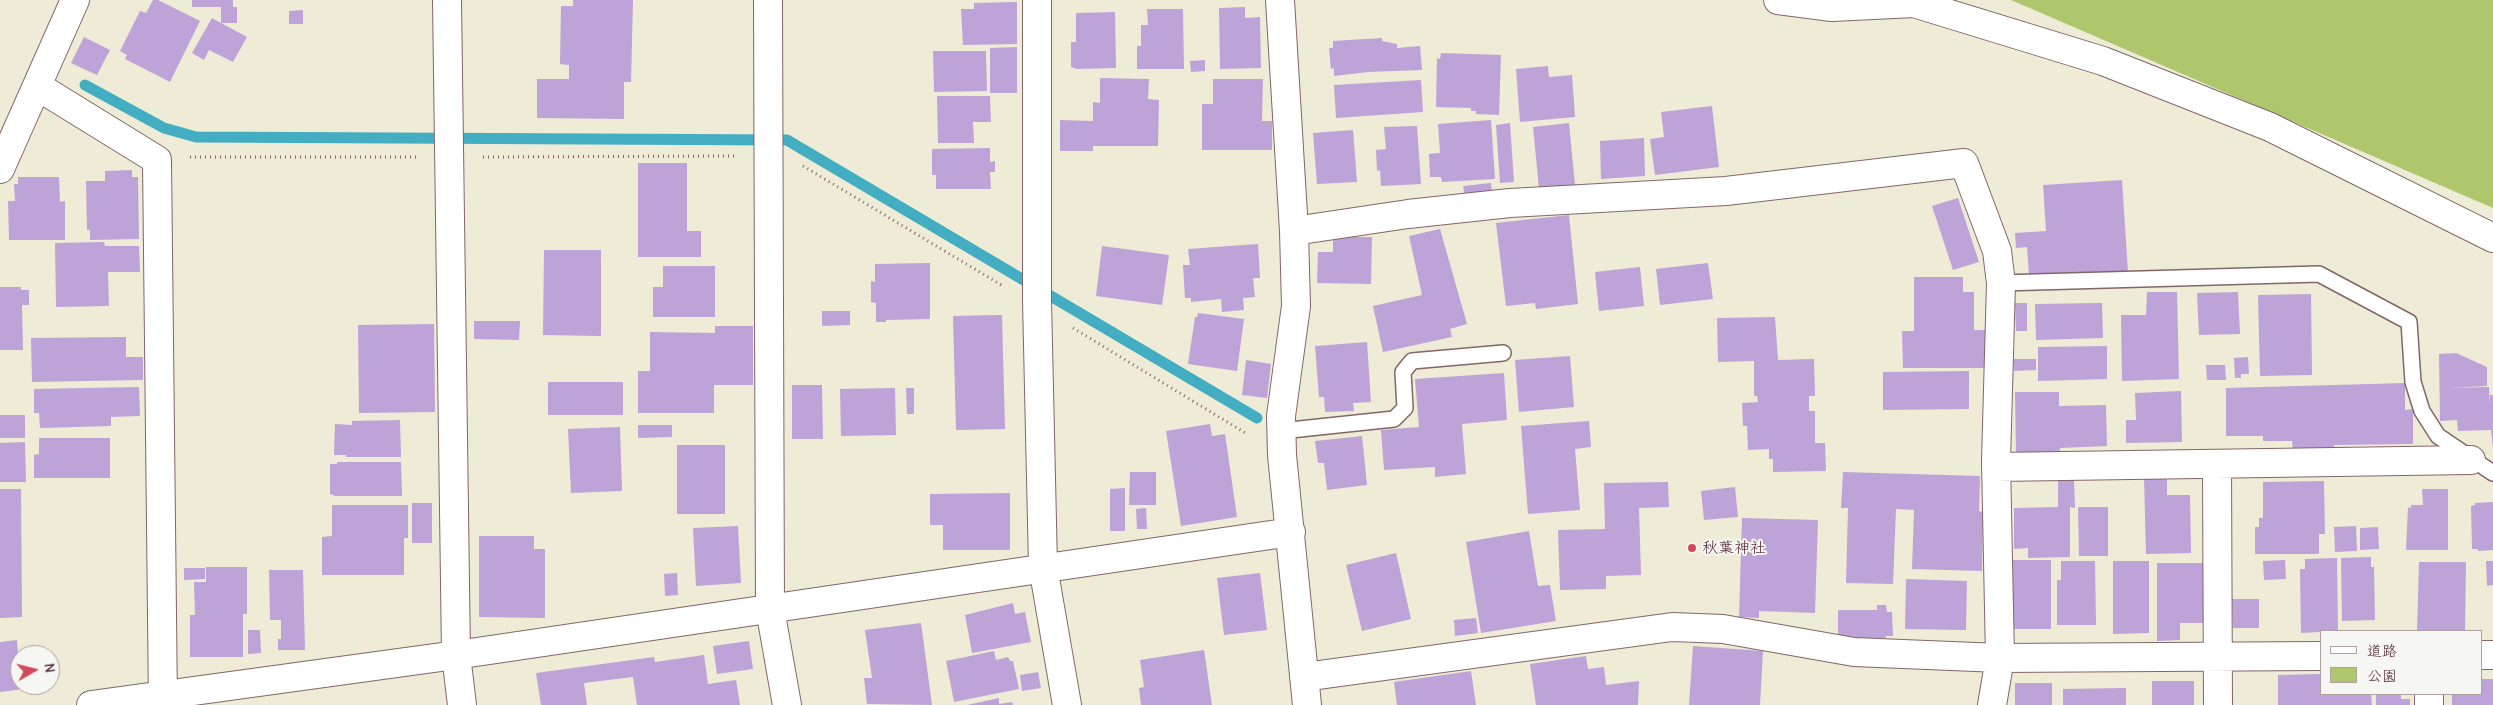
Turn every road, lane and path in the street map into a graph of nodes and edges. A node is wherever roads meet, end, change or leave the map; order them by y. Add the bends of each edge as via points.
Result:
1 (75, 0) edge
2 (447, 0) edge
3 (768, 0) edge
4 (1036, 0) edge
5 (1280, 0) edge
6 (1778, 0) edge
7 (1910, 2) edge
8 (37, 86) junction
9 (0, 169) edge
10 (1294, 231) junction
11 (2493, 238) edge
12 (2001, 282) junction
13 (1503, 353) dead end
14 (1281, 431) junction
15 (2217, 464) junction
16 (2482, 466) edge
17 (1996, 467) junction
18 (1291, 532) junction
19 (1043, 567) junction
20 (770, 609) junction
21 (456, 654) junction
22 (2320, 656) edge
23 (2000, 658) junction
24 (2218, 658) junction
25 (1304, 677) junction
26 (163, 700) edge
27 (91, 705) edge
28 (462, 705) edge
29 (787, 705) edge
30 (1067, 705) edge
31 (1307, 705) edge
32 (1992, 705) edge
33 (2218, 705) edge

1 - 8 street
2 - 21 street
3 - 20 street
4 - 19 street via 1037,300
5 - 10 street
6 - 7 street via 1832,7
7 - 11 street via 2103,61 2270,127
8 - 9 street
8 - 26 street via 158,160
10 - 12 street via 1510,203 1726,191 1964,163 1997,251
10 - 14 street via 1296,306
12 - 16 lane via 2319,274 2409,322 2413,382 2422,411 2438,436
12 - 17 street
13 - 14 lane via 1412,360 1403,372 1405,408 1394,419
14 - 18 street
15 - 16 street
15 - 17 street
15 - 24 street
17 - 23 street
18 - 19 street
18 - 25 street
19 - 20 street
19 - 30 street
20 - 21 street
20 - 29 street
21 - 26 street
21 - 28 street
22 - 24 street
23 - 24 street
23 - 25 street via 1854,652 1723,629 1672,627
23 - 32 street
24 - 33 street
25 - 31 street
26 - 27 street

